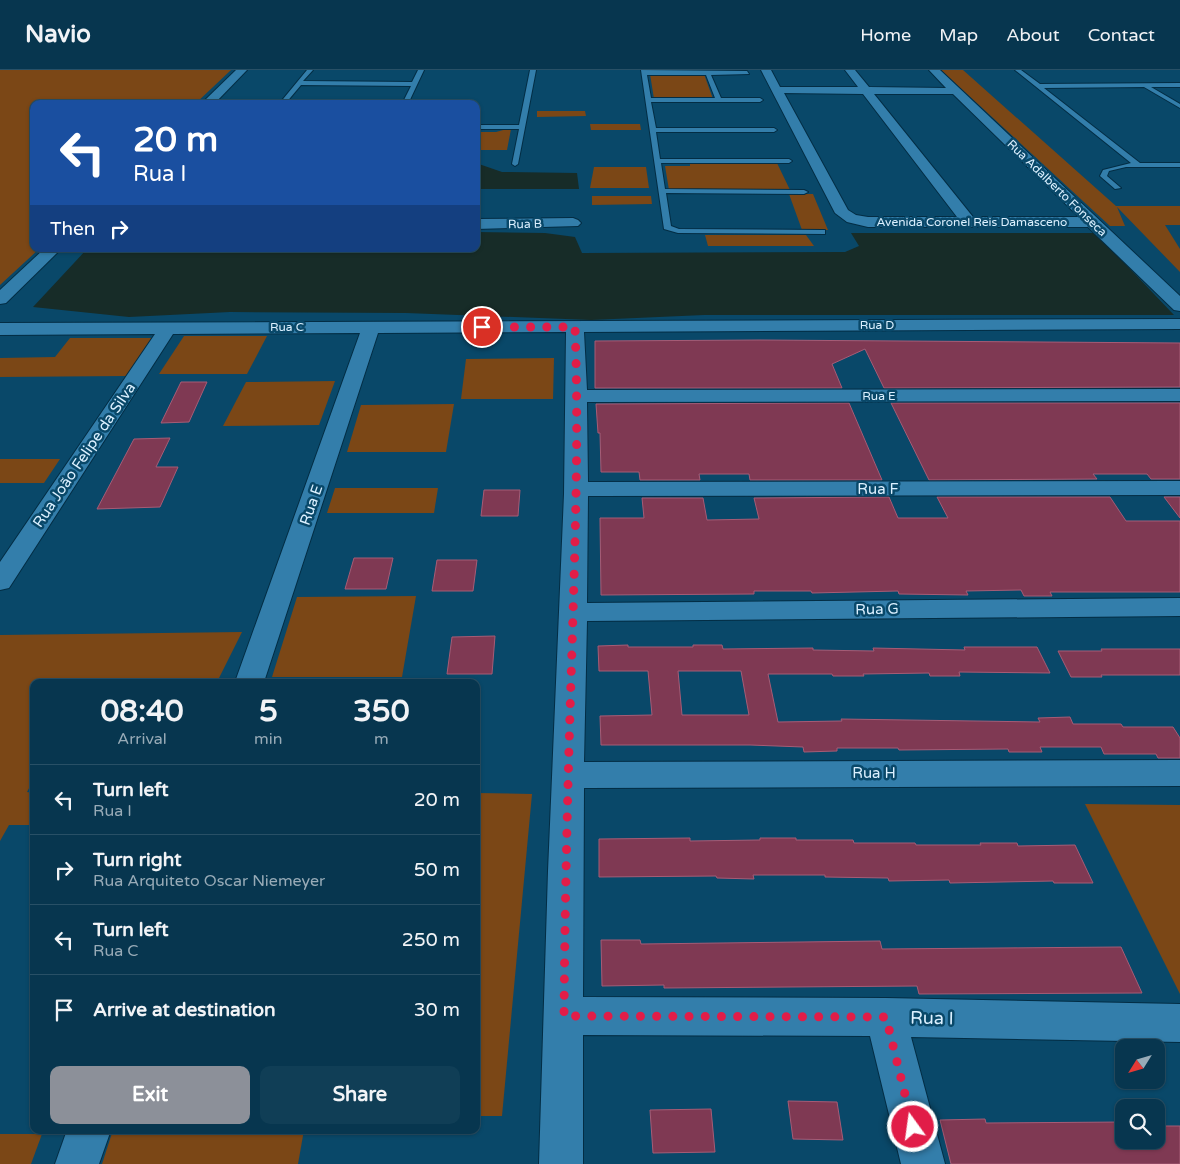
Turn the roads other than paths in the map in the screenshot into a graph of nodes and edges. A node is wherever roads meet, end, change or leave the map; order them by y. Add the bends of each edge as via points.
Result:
1 (242, 70) edge
2 (310, 70) edge
3 (420, 70) edge
4 (533, 70) edge
5 (766, 70) edge
6 (850, 70) edge
7 (934, 70) edge
8 (1018, 70) edge
9 (644, 71) edge
10 (708, 73) junction
11 (747, 73) dead end
12 (299, 83) junction
13 (414, 84) junction
14 (1146, 85) junction
15 (1180, 85) edge
16 (1038, 86) junction
17 (777, 90) junction
18 (866, 90) junction
19 (955, 90) junction
20 (211, 100) edge
21 (285, 100) edge
22 (406, 100) edge
23 (648, 100) junction
24 (719, 100) junction
25 (760, 100) dead end
26 (1180, 106) edge
27 (480, 127) edge
28 (522, 127) junction
29 (653, 130) junction
30 (774, 130) dead end
31 (657, 161) junction
32 (789, 161) dead end
33 (515, 164) dead end
34 (1138, 165) junction
35 (1180, 165) edge
36 (1117, 188) dead end
37 (662, 191) junction
38 (804, 192) dead end
39 (968, 222) junction
40 (1092, 222) junction
41 (573, 223) dead end
42 (480, 224) edge
43 (671, 230) junction
44 (822, 232) dead end
45 (683, 240) dead end
46 (50, 252) edge
47 (0, 299) edge
48 (1180, 306) edge
49 (1180, 324) edge
50 (371, 327) junction
51 (575, 327) junction
52 (168, 328) junction
53 (0, 329) edge
54 (1180, 395) edge
55 (577, 396) junction
56 (1180, 488) edge
57 (576, 490) junction
58 (0, 582) edge
59 (1180, 607) edge
60 (573, 612) junction
61 (251, 679) edge
62 (1180, 773) edge
63 (568, 775) junction
64 (564, 1016) junction
65 (886, 1017) junction
66 (1180, 1023) edge
67 (88, 1134) edge
68 (77, 1164) edge
69 (561, 1164) edge
70 (922, 1164) edge

1 - 20 street
2 - 12 lane
3 - 13 lane
4 - 28 lane
5 - 17 street
6 - 18 street
7 - 19 street, Rua Adalberto Fonseca
8 - 16 lane
9 - 10 lane
9 - 23 lane
10 - 11 lane
10 - 24 lane
12 - 13 lane
12 - 21 lane
13 - 22 lane
14 - 15 lane
14 - 16 lane
14 - 26 lane
16 - 34 lane
17 - 18 street
17 - 39 street, Avenida Coronel Reis Damasceno via 842,213 868,222
18 - 19 street
18 - 39 street
19 - 40 street, Rua Adalberto Fonseca
23 - 24 lane
23 - 29 lane
24 - 25 lane
27 - 28 lane
28 - 33 lane
29 - 30 lane
29 - 31 lane
31 - 32 lane
31 - 37 lane
34 - 35 lane
34 - 36 lane via 1118,166 1103,172 1103,176
37 - 38 lane
37 - 43 lane via 667,227
39 - 40 street, Avenida Coronel Reis Damasceno
40 - 48 street, Rua Adalberto Fonseca
41 - 42 street, Rua B
43 - 44 lane
43 - 45 lane via 674,236
46 - 47 street
49 - 51 street, Rua D
50 - 51 street, Rua C
50 - 52 street, Rua C
50 - 61 street, Rua E
51 - 55 street
52 - 53 street, Rua C
52 - 58 street, Rua João Felipe da Silva
54 - 55 street, Rua E
55 - 57 street
56 - 57 street, Rua F
57 - 60 street
59 - 60 street, Rua G
60 - 63 street
62 - 63 street, Rua H
63 - 64 street
64 - 65 street, Rua I
64 - 69 street
65 - 66 street, Rua I
65 - 70 street
67 - 68 street

